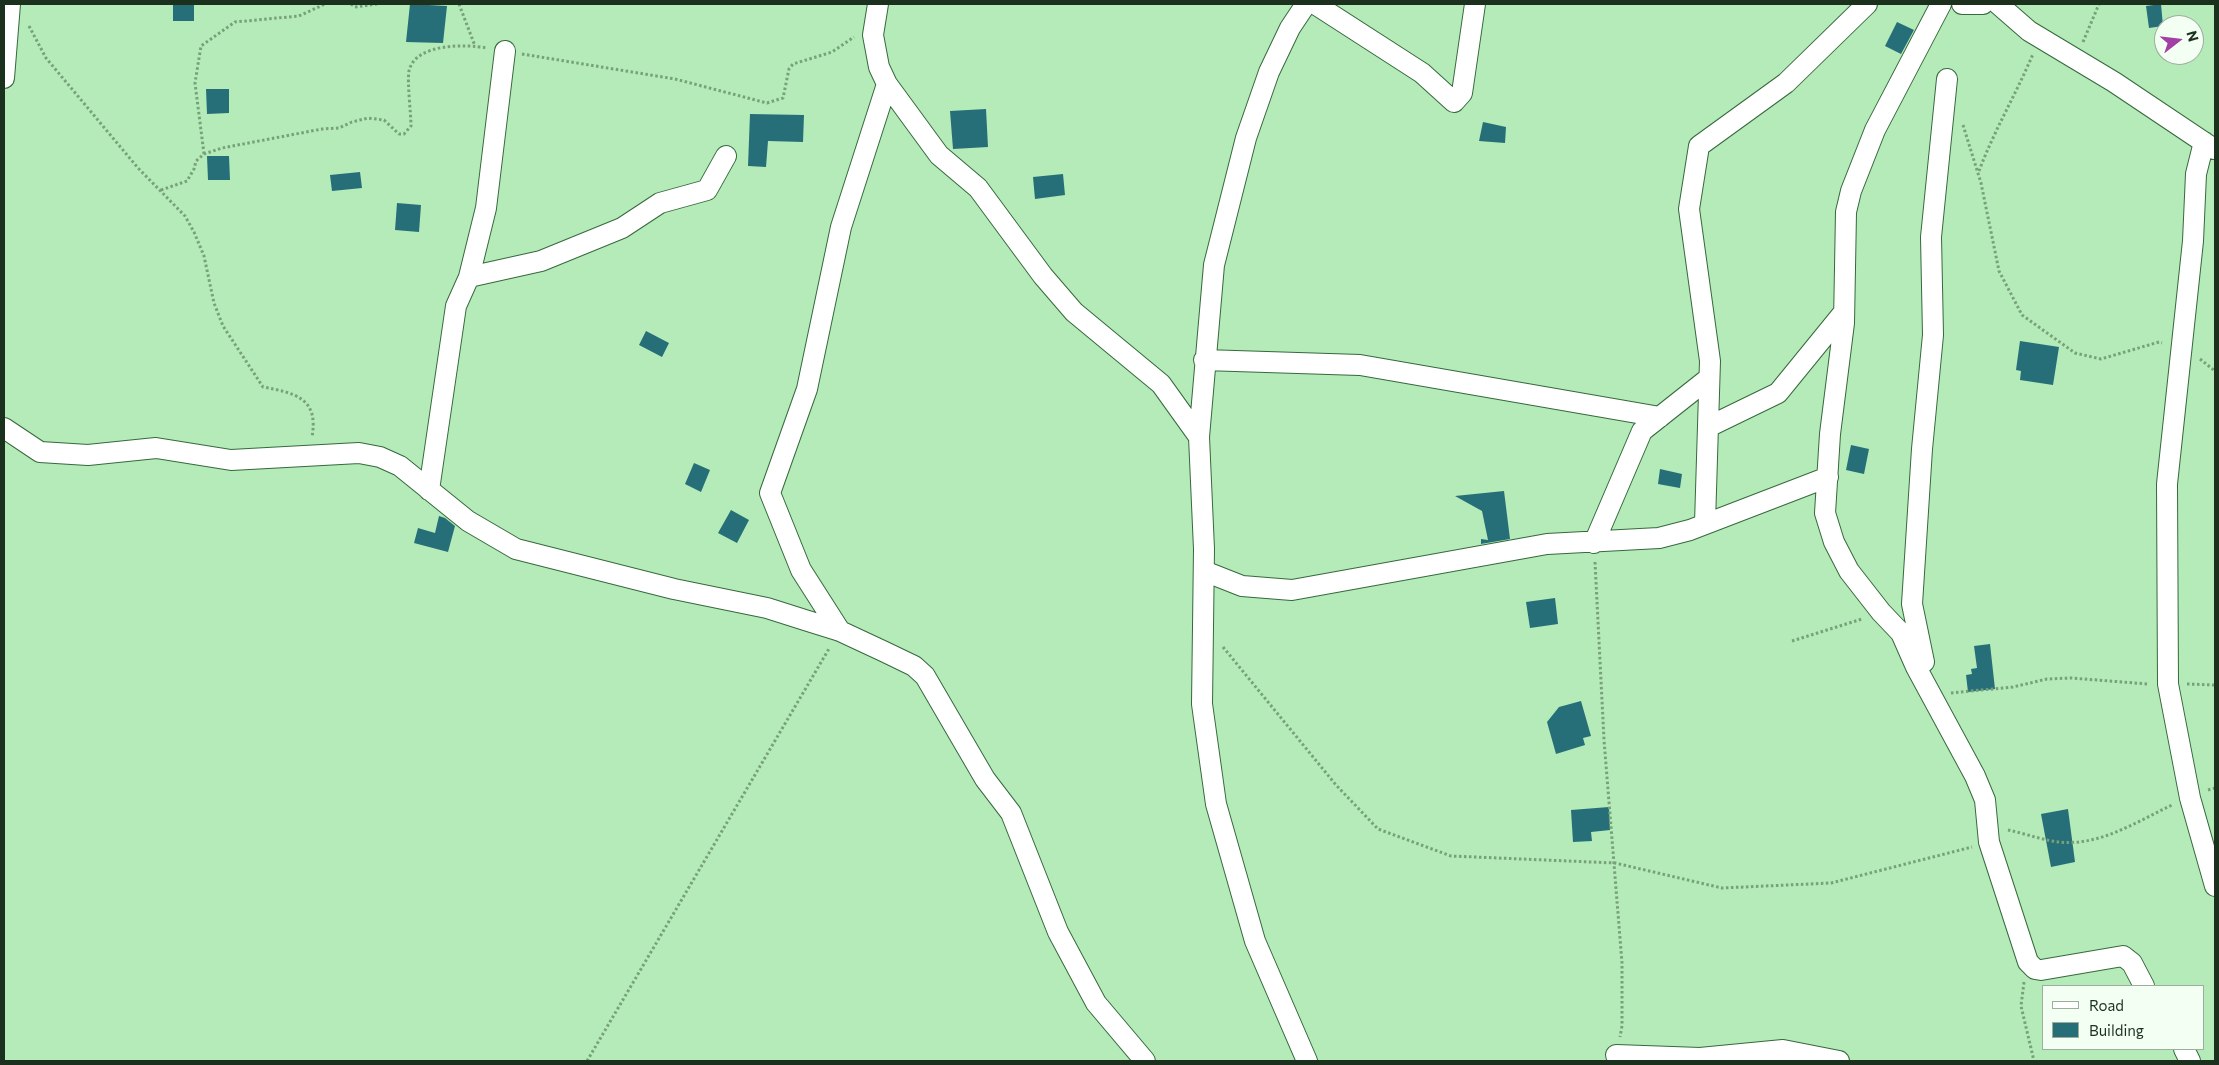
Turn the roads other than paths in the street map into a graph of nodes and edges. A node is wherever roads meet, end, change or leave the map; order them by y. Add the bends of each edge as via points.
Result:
1 (10, 4) edge
2 (878, 4) edge
3 (1306, 4) edge
4 (1315, 4) edge
5 (1475, 4) edge
6 (1867, 4) edge
7 (1941, 4) edge
8 (1962, 4) edge
9 (1983, 4) edge
10 (1998, 4) edge
11 (505, 51) dead end
12 (4, 78) edge
13 (1947, 80) dead end
14 (887, 84) junction
15 (2210, 146) edge
16 (726, 156) dead end
17 (469, 278) junction
18 (1844, 312) junction
19 (1204, 360) junction
20 (1709, 378) junction
21 (1660, 417) junction
22 (1708, 427) junction
23 (4, 428) edge
24 (1199, 437) junction
25 (1828, 476) junction
26 (429, 490) junction
27 (1705, 523) junction
28 (1594, 543) junction
29 (1204, 572) junction
30 (840, 632) junction
31 (1930, 695) junction
32 (2215, 886) edge
33 (2143, 985) edge
34 (1616, 1055) road end
35 (1145, 1061) edge
36 (1307, 1061) edge
37 (1839, 1061) edge

1 - 12 street
2 - 14 street via 873,35 879,67
3 - 19 street via 1290,28 1269,72 1246,138 1214,265
4 - 5 street via 1422,73 1454,102 1462,93
6 - 20 street via 1786,83 1699,146 1689,208 1710,361
7 - 18 street via 1875,130 1851,191 1846,212
8 - 9 street
10 - 15 street via 2029,31
11 - 17 street via 486,208
13 - 31 street via 1932,237 1933,335 1912,604
14 - 24 street via 939,155 978,188 1074,312 1161,384
14 - 30 street via 841,227 807,389 770,494 800,570
15 - 32 street via 2196,174 2193,242 2167,484 2168,684 2190,798
16 - 17 street via 707,190 660,203 622,228 541,261
17 - 26 street via 456,306
18 - 22 street via 1778,393
18 - 25 street
19 - 21 street via 1360,365
19 - 24 street
20 - 21 street
20 - 22 street
21 - 28 street via 1642,432
22 - 27 street
23 - 26 street via 40,452 88,455 156,448 231,460 359,453 380,457 400,466
24 - 29 street
25 - 27 street
25 - 31 street via 1825,513 1834,542 1849,571 1901,633
26 - 30 street via 468,521 516,549 674,590 766,608
27 - 28 street via 1659,538
28 - 29 street via 1547,544 1292,590 1242,586
29 - 36 street via 1202,704 1216,804 1255,941
30 - 35 street via 914,666 925,676 985,779 1011,813 1058,932 1092,995
31 - 33 street via 1985,800 1988,834 2028,962 2041,970 2124,956 2132,963
34 - 37 street via 1700,1058 1783,1050

